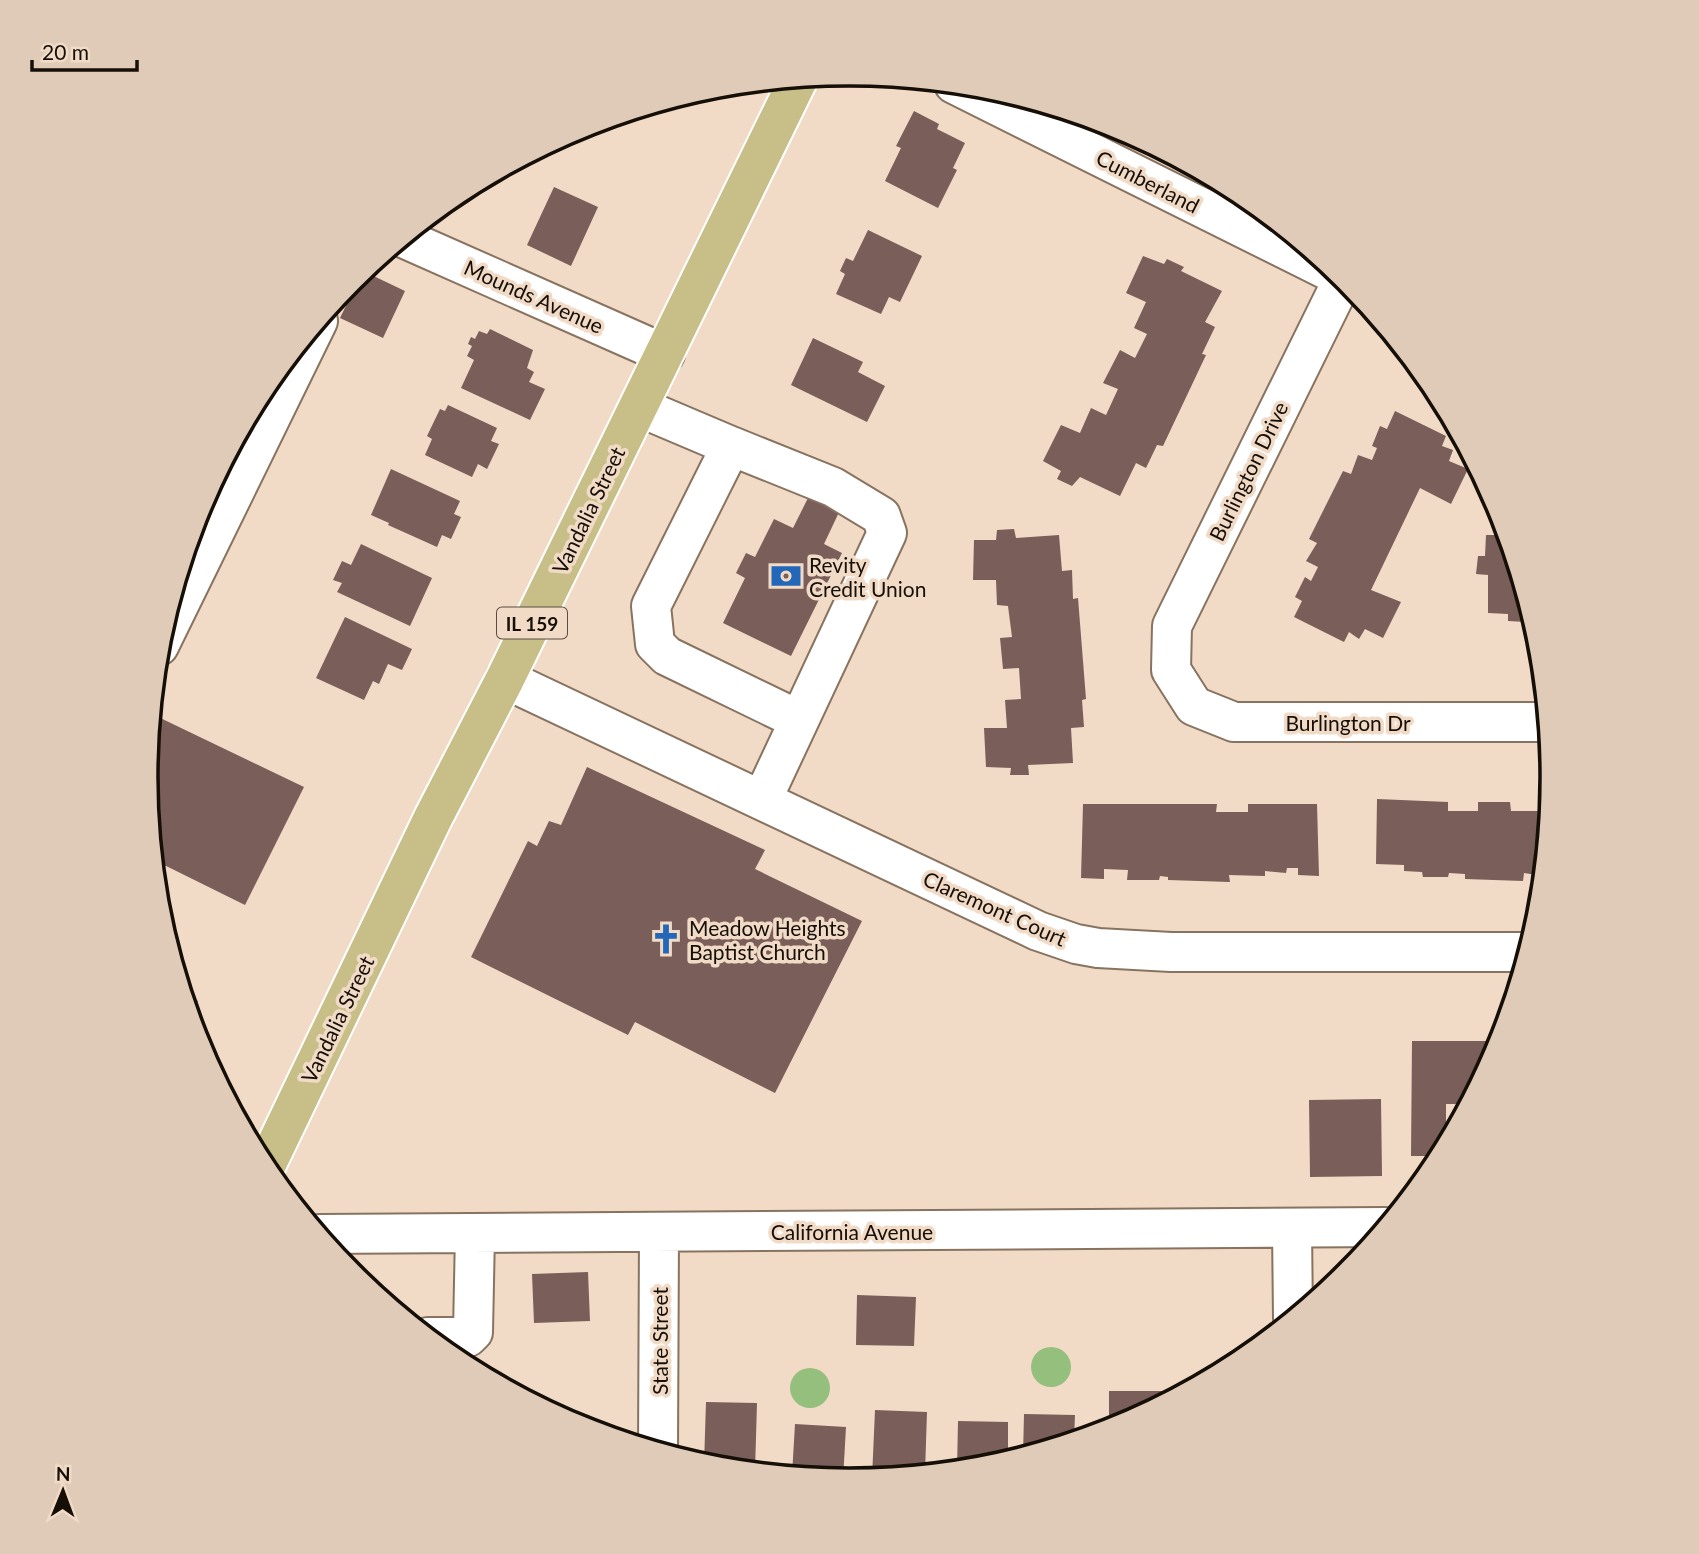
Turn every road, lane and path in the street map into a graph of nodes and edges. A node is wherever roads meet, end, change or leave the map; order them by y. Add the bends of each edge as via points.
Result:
1 (794, 88) edge
2 (984, 99) edge
3 (412, 242) edge
4 (1310, 261) edge
5 (1338, 288) edge
6 (665, 354) junction
7 (293, 367) edge
8 (639, 407) junction
9 (731, 446) junction
10 (205, 531) edge
11 (194, 559) edge
12 (1171, 670) joint
13 (505, 679) junction
14 (799, 720) junction
15 (1538, 722) edge
16 (762, 800) junction
17 (1518, 953) edge
18 (270, 1154) edge
19 (1374, 1227) edge
20 (1292, 1228) junction
21 (659, 1232) junction
22 (475, 1233) junction
23 (331, 1234) edge
24 (1293, 1307) edge
25 (445, 1337) edge
26 (658, 1441) edge

1 - 6 main road, Vandalia Street / IL 159
2 - 4 street, Cumberland
3 - 6 street, Mounds Avenue
5 - 12 street, Burlington Drive via 1172,626
6 - 8 main road, Vandalia Street / IL 159
7 - 10 street
8 - 9 street
8 - 13 main road, Vandalia Street / IL 159
9 - 14 street via 651,606 655,644 667,656
9 - 14 street via 833,487 881,516 887,533
10 - 11 street
12 - 15 street, Burlington Dr via 1194,706 1234,722
13 - 16 street, Claremont Court
13 - 18 main road, Vandalia Street / IL 159
14 - 16 street
16 - 17 street, Claremont Court via 1038,931 1076,944 1171,952
19 - 20 street, California Avenue
20 - 21 street, California Avenue
20 - 24 street
21 - 22 street, California Avenue
21 - 26 street, State Street
22 - 23 street, California Avenue
22 - 25 street via 473,1332 468,1337

